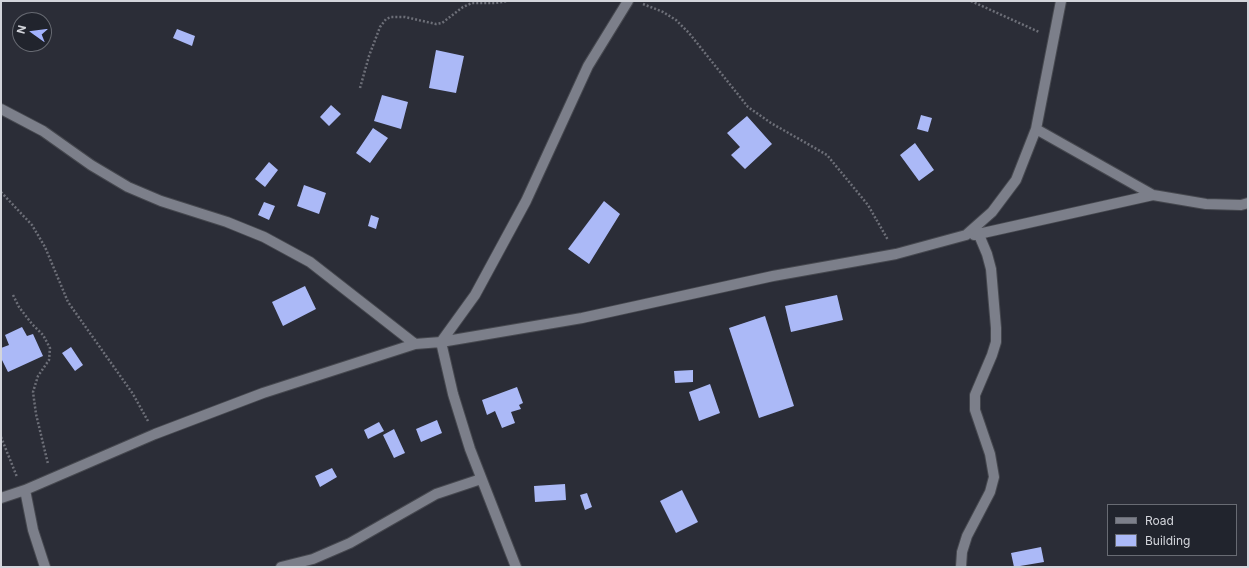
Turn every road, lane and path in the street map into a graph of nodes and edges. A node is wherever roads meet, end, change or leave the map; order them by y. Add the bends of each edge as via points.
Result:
1 (508, 1) edge
2 (628, 1) edge
3 (636, 1) edge
4 (972, 1) edge
5 (1061, 1) edge
6 (1054, 38) junction
7 (360, 88) dead end
8 (1, 109) edge
9 (1036, 129) junction
10 (1, 192) edge
11 (1153, 194) junction
12 (1248, 204) edge
13 (966, 235) junction
14 (979, 235) junction
15 (896, 254) junction
16 (13, 295) dead end
17 (441, 342) junction
18 (415, 344) junction
19 (155, 434) junction
20 (1, 437) edge
21 (52, 478) junction
22 (481, 479) junction
23 (24, 490) junction
24 (1, 498) edge
25 (45, 567) edge
26 (281, 567) edge
27 (516, 567) edge
28 (961, 567) edge

1 - 7 path via 472,3 442,23 436,24 405,17 386,19 380,27 369,56
2 - 17 street via 588,66 526,201 493,262 474,295
3 - 15 path via 676,20 748,107 827,155 868,205
4 - 6 path
5 - 6 street
6 - 9 street
8 - 18 street via 44,131 91,165 128,187 264,237 310,262
9 - 11 street
9 - 13 street via 1016,180 992,212
10 - 19 path via 32,225 45,247 68,302 133,394
11 - 12 street via 1206,204
11 - 14 street
13 - 14 street
13 - 15 street
14 - 28 street via 988,254 991,269 996,342 975,395 975,410 990,454 994,477 990,492 967,536
15 - 17 street via 772,276 582,318
16 - 21 path via 50,348 49,360 38,376 33,392 41,439
17 - 18 street
17 - 22 street via 455,400
18 - 19 street via 263,393
19 - 21 street
20 - 23 path
21 - 23 street
22 - 26 street via 436,494 350,543 313,559
22 - 27 street
23 - 24 street
23 - 25 street

